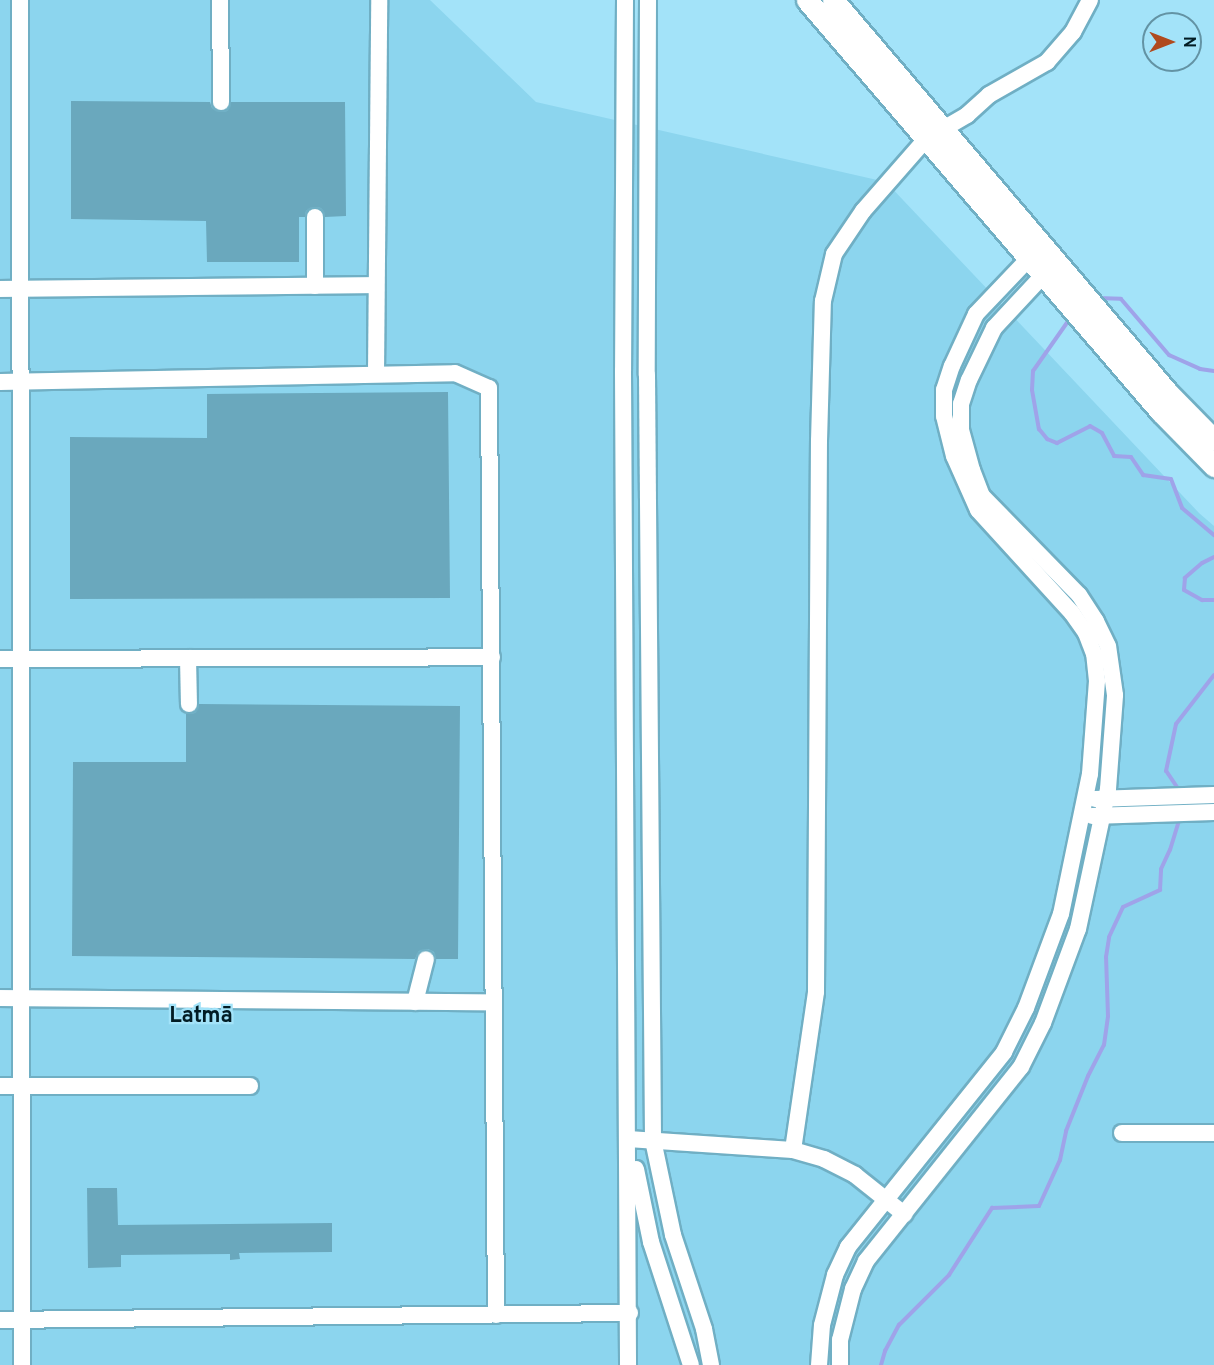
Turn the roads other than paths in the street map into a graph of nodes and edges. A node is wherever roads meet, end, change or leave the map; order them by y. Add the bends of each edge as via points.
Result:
1 (20, 0) edge
2 (220, 0) edge
3 (379, 0) edge
4 (625, 0) edge
5 (648, 0) edge
6 (807, 0) edge
7 (833, 0) edge
8 (1090, 0) edge
9 (221, 102) dead end
10 (944, 128) junction
11 (926, 140) junction
12 (315, 217) dead end
13 (1036, 251) junction
14 (1050, 268) junction
15 (375, 285) junction
16 (315, 286) junction
17 (0, 289) edge
18 (20, 290) junction
19 (1096, 322) junction
20 (375, 374) junction
21 (20, 380) junction
22 (0, 382) edge
23 (1214, 440) edge
24 (1214, 466) edge
25 (492, 657) junction
26 (20, 658) junction
27 (189, 658) junction
28 (0, 659) edge
29 (189, 704) dead end
30 (1106, 799) junction
31 (1085, 800) junction
32 (1206, 804) edge
33 (1161, 805) junction
34 (1102, 816) junction
35 (1081, 817) junction
36 (426, 959) dead end
37 (0, 998) edge
38 (19, 998) junction
39 (415, 1002) junction
40 (494, 1002) junction
41 (0, 1086) edge
42 (23, 1086) junction
43 (250, 1086) dead end
44 (1122, 1133) dead end
45 (1214, 1133) edge
46 (628, 1139) junction
47 (653, 1140) junction
48 (793, 1150) junction
49 (884, 1199) junction
50 (904, 1214) junction
51 (630, 1313) junction
52 (496, 1315) junction
53 (0, 1320) edge
54 (22, 1320) junction
55 (22, 1365) edge
56 (628, 1365) edge
57 (691, 1365) edge
58 (711, 1365) edge
59 (819, 1365) edge
60 (840, 1365) edge

1 - 18 street
2 - 9 street
3 - 15 street
4 - 46 street
5 - 47 street
6 - 11 main road
7 - 10 main road
8 - 10 street via 1073,32 1047,62 989,95 967,115
10 - 11 street
10 - 13 main road
11 - 13 main road
11 - 48 street via 862,211 834,254 823,301 816,992
12 - 16 street
13 - 14 main road
13 - 31 street via 976,314 944,390 944,416 954,456 978,510 1072,613 1094,654 1097,710
14 - 19 main road
14 - 30 street via 994,328 961,404 961,430 982,496 1079,595 1108,646 1115,695
15 - 16 street
15 - 20 street
16 - 18 street
17 - 18 street
18 - 21 street
19 - 23 main road
19 - 24 main road via 1161,412
20 - 21 street
20 - 25 street via 455,373 489,388
21 - 22 street
21 - 26 street
25 - 27 street
25 - 40 street
26 - 27 street
26 - 28 street
26 - 38 street
27 - 29 street
30 - 31 street
30 - 33 street
30 - 34 street
31 - 35 street
32 - 33 street
33 - 34 street
34 - 35 street
34 - 50 street via 1078,929 1026,1058
35 - 49 street via 1061,914 1026,1008 1004,1052
36 - 39 street
37 - 38 street
38 - 39 street
38 - 42 street
39 - 40 street
40 - 52 street
41 - 42 street
42 - 43 street
42 - 54 street
44 - 45 street
46 - 47 street
46 - 51 street
46 - 57 street via 651,1242
47 - 48 street
47 - 58 street via 673,1235 704,1329
48 - 49 street via 845,1170
49 - 50 street
49 - 59 street via 848,1247 835,1275 822,1326
50 - 60 street via 866,1261 853,1289 840,1340
51 - 52 street
51 - 56 street
52 - 54 street
53 - 54 street
54 - 55 street

